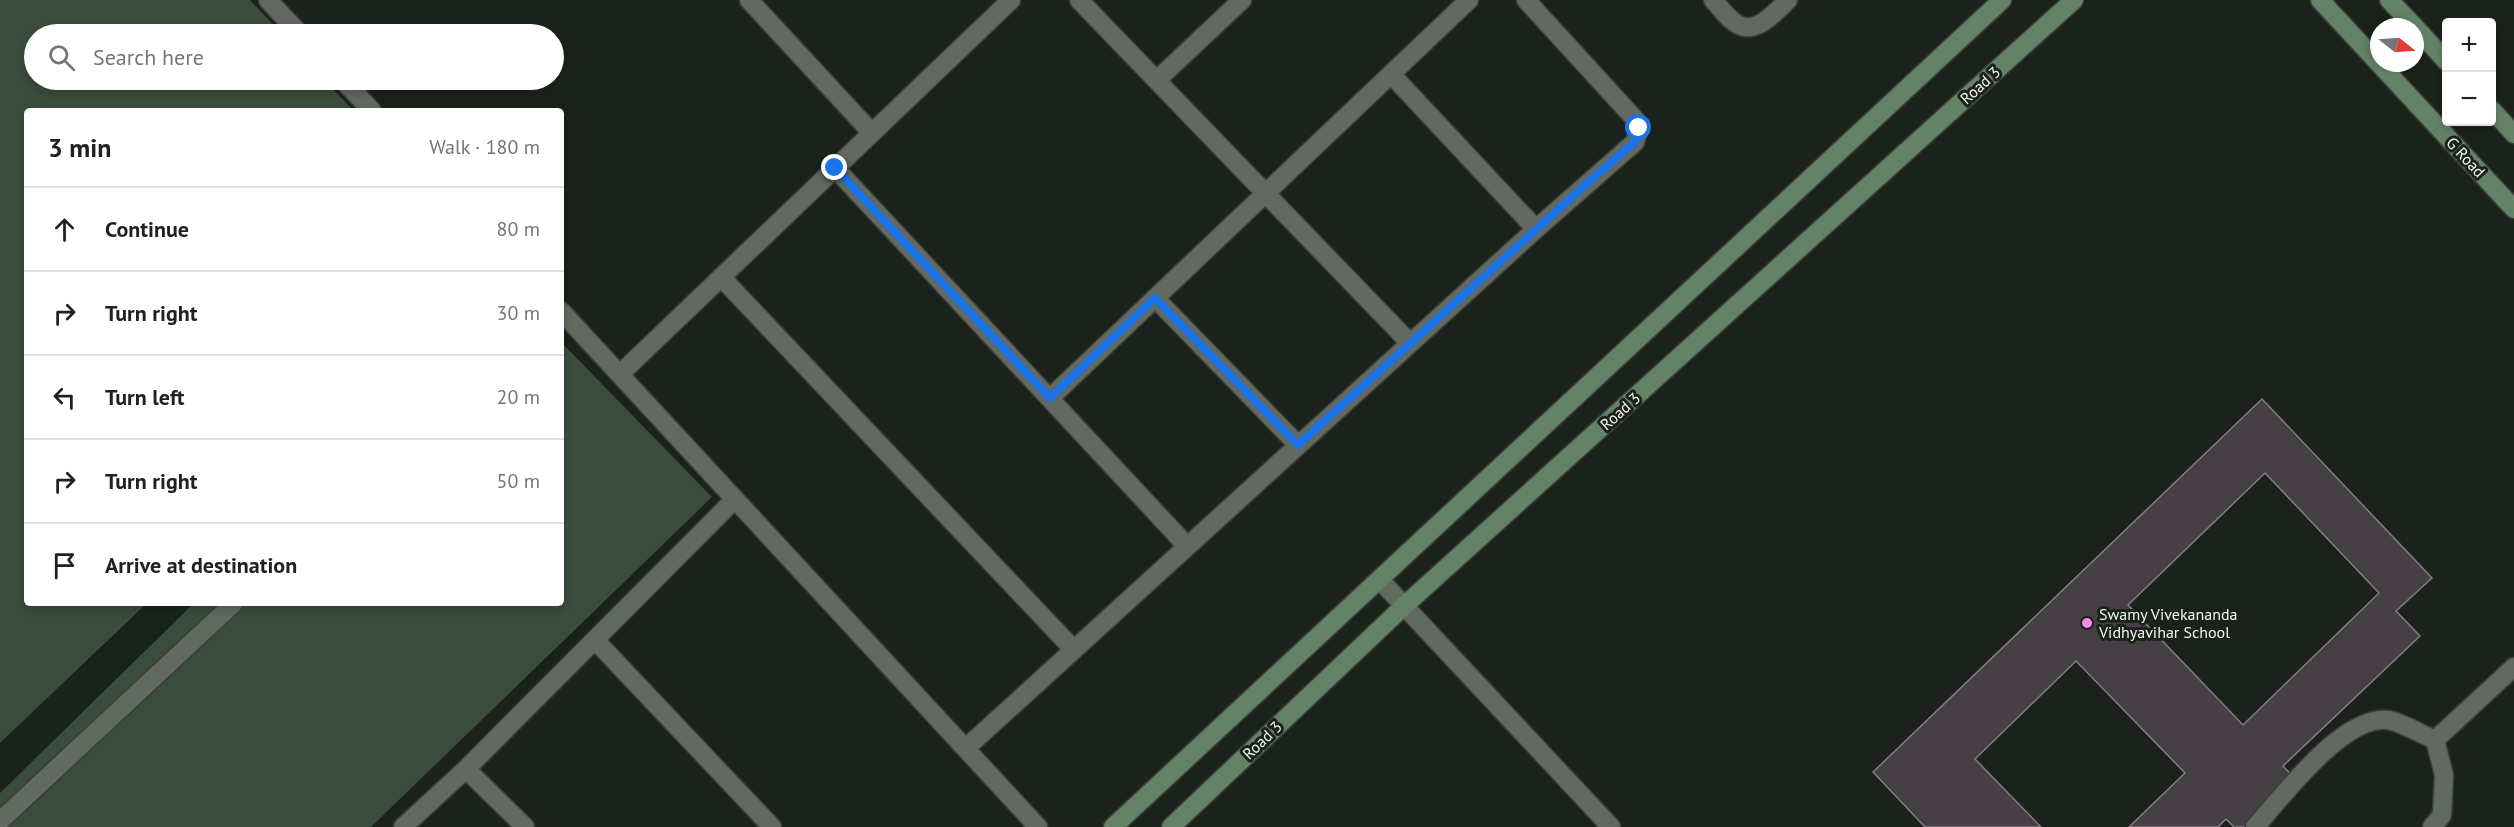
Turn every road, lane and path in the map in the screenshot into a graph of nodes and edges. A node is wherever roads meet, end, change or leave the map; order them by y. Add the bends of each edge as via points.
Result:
1 (268, 0) edge
2 (749, 0) edge
3 (1011, 0) edge
4 (1079, 0) edge
5 (1242, 0) edge
6 (1469, 0) edge
7 (1526, 0) edge
8 (1713, 0) edge
9 (1788, 0) edge
10 (2002, 0) edge
11 (2074, 0) edge
12 (2320, 0) edge
13 (2390, 0) edge
14 (2407, 18) edge
15 (291, 24) edge
16 (2424, 37) edge
17 (2442, 57) edge
18 (1391, 74) junction
19 (1158, 79) junction
20 (352, 90) edge
21 (369, 108) edge
22 (2496, 114) edge
23 (872, 133) junction
24 (2514, 134) edge
25 (835, 168) junction
26 (1266, 193) junction
27 (2514, 209) edge
28 (1536, 229) junction
29 (721, 277) junction
30 (1155, 298) junction
31 (564, 314) edge
32 (1410, 344) junction
33 (620, 374) junction
34 (1050, 398) junction
35 (1298, 445) junction
36 (735, 499) junction
37 (1187, 546) junction
38 (1380, 580) junction
39 (231, 606) edge
40 (1404, 606) junction
41 (595, 640) junction
42 (1074, 650) junction
43 (2514, 667) edge
44 (2435, 740) junction
45 (966, 748) junction
46 (465, 769) junction
47 (0, 821) edge
48 (403, 827) edge
49 (525, 827) edge
50 (771, 827) edge
51 (1038, 827) edge
52 (1113, 827) edge
53 (1171, 827) edge
54 (1611, 827) edge
55 (2255, 827) edge
56 (2432, 827) edge

1 - 15 street
2 - 23 street
3 - 23 street
4 - 19 street
5 - 19 street
6 - 18 street
7 - 28 street via 1639,128 1635,142
8 - 9 street via 1737,24 1753,27
10 - 38 street
11 - 40 street, Road 3
12 - 27 street, G Road
13 - 14 street
16 - 17 street
18 - 26 street
18 - 28 street
19 - 26 street
20 - 21 street
22 - 24 street
23 - 25 street
25 - 29 street
25 - 34 street
26 - 30 street
26 - 32 street
28 - 32 street
29 - 33 street
29 - 42 street
30 - 34 street
30 - 35 street
31 - 33 street
32 - 35 street
33 - 36 street
34 - 37 street
35 - 37 street
36 - 41 street
36 - 45 street
37 - 42 street
38 - 40 street
38 - 52 street
39 - 47 street
40 - 53 street, Road 3
40 - 54 street
41 - 46 street
41 - 50 street
42 - 45 street
43 - 44 street
44 - 55 street via 2388,720 2356,726 2324,751
44 - 56 street via 2444,775 2442,815
45 - 51 street
46 - 48 street
46 - 49 street

